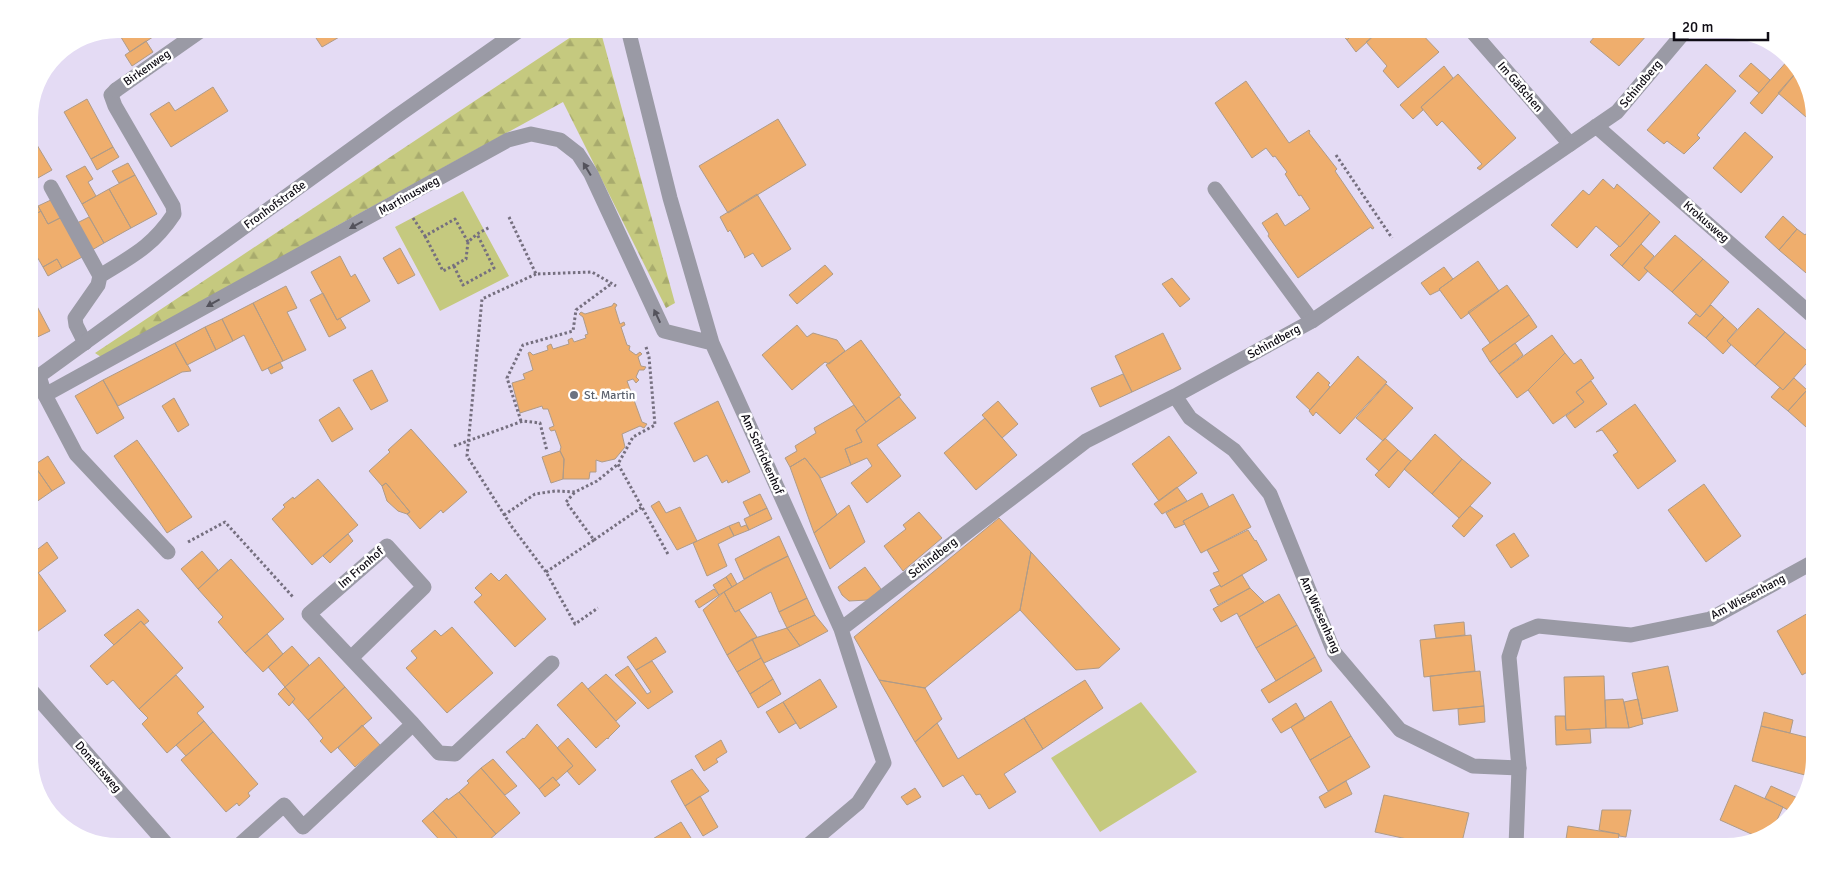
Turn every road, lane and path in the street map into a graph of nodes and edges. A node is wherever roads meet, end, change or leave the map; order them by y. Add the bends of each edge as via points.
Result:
1 (189, 38) edge
2 (508, 38) edge
3 (630, 38) edge
4 (1478, 38) edge
5 (1679, 38) edge
6 (1596, 126) junction
7 (1570, 144) junction
8 (1336, 155) dead end
9 (51, 188) dead end
10 (1215, 188) dead end
11 (413, 217) dead end
12 (509, 217) dead end
13 (490, 227) dead end
14 (477, 234) junction
15 (425, 236) junction
16 (468, 242) junction
17 (1405, 257) junction
18 (454, 266) junction
19 (536, 274) junction
20 (100, 276) junction
21 (611, 283) junction
22 (619, 288) dead end
23 (1806, 310) edge
24 (1312, 321) junction
25 (643, 338) dead end
26 (85, 343) junction
27 (712, 343) junction
28 (38, 375) edge
29 (38, 384) edge
30 (45, 395) junction
31 (1175, 396) junction
32 (521, 421) junction
33 (467, 441) junction
34 (454, 446) dead end
35 (547, 451) dead end
36 (618, 464) junction
37 (575, 492) junction
38 (642, 507) junction
39 (504, 515) junction
40 (594, 540) junction
41 (168, 552) joint
42 (669, 556) dead end
43 (1806, 566) edge
44 (546, 572) junction
45 (598, 608) dead end
46 (309, 614) junction
47 (841, 629) junction
48 (351, 658) junction
49 (552, 663) dead end
50 (38, 698) edge
51 (414, 724) junction
52 (1519, 768) junction
53 (161, 838) edge
54 (247, 838) edge
55 (816, 838) edge
56 (1516, 838) edge

1 - 20 street, Birkenweg via 111,95 173,206 174,214 148,246
2 - 26 street, Fronhofstraße
3 - 27 street, Am Schrickenhof via 670,198
4 - 7 street, Im Gäßchen
5 - 6 street, Schindberg via 1617,112
6 - 7 street, Schindberg
6 - 23 street, Krokusweg
7 - 17 street, Schindberg
8 - 17 path
9 - 20 street
10 - 24 street
11 - 15 path
12 - 19 path
13 - 14 path
14 - 16 path
14 - 18 path via 494,268 463,285
15 - 16 path via 455,220
15 - 18 path via 443,271
16 - 18 path via 466,259
17 - 24 street, Schindberg
19 - 21 path via 592,272
19 - 33 path via 482,299
20 - 26 street via 98,285 75,318
21 - 22 path
21 - 32 path via 576,310 573,331 523,345 507,378
24 - 31 street, Schindberg
25 - 36 path via 649,357 655,425 633,437
26 - 28 street, Fronhofstraße
27 -> 30 street, Martinusweg via 664,331 591,174 578,154 560,140 530,134 508,140
27 - 47 street, Am Schrickenhof
29 - 30 street
30 - 41 street via 76,454
31 - 47 street, Schindberg via 1086,441
31 - 52 street, Am Wiesenhang via 1190,418 1234,450 1270,494 1334,652 1400,730 1473,766
32 - 33 path
32 - 35 path via 540,424
33 - 34 path
33 - 39 path via 467,456
36 - 37 path via 597,481
36 - 38 path
37 - 39 path via 535,494
37 - 40 path via 566,502
38 - 40 path
38 - 42 path
39 - 44 path
40 - 44 path
41 - 46 path via 225,522
43 - 52 street, Am Wiesenhang via 1710,618 1631,635 1538,626 1516,635 1509,657
44 - 45 path via 575,624
46 - 48 street
46 - 48 street, Im Fronhof via 387,546 424,587
47 - 55 street, Am Schrickenhof via 884,763 858,803
48 - 51 street
49 - 51 street via 455,754 439,753
50 - 53 street, Donatusweg
51 - 54 street via 303,827 284,805
52 - 56 street, Am Wiesenhang

